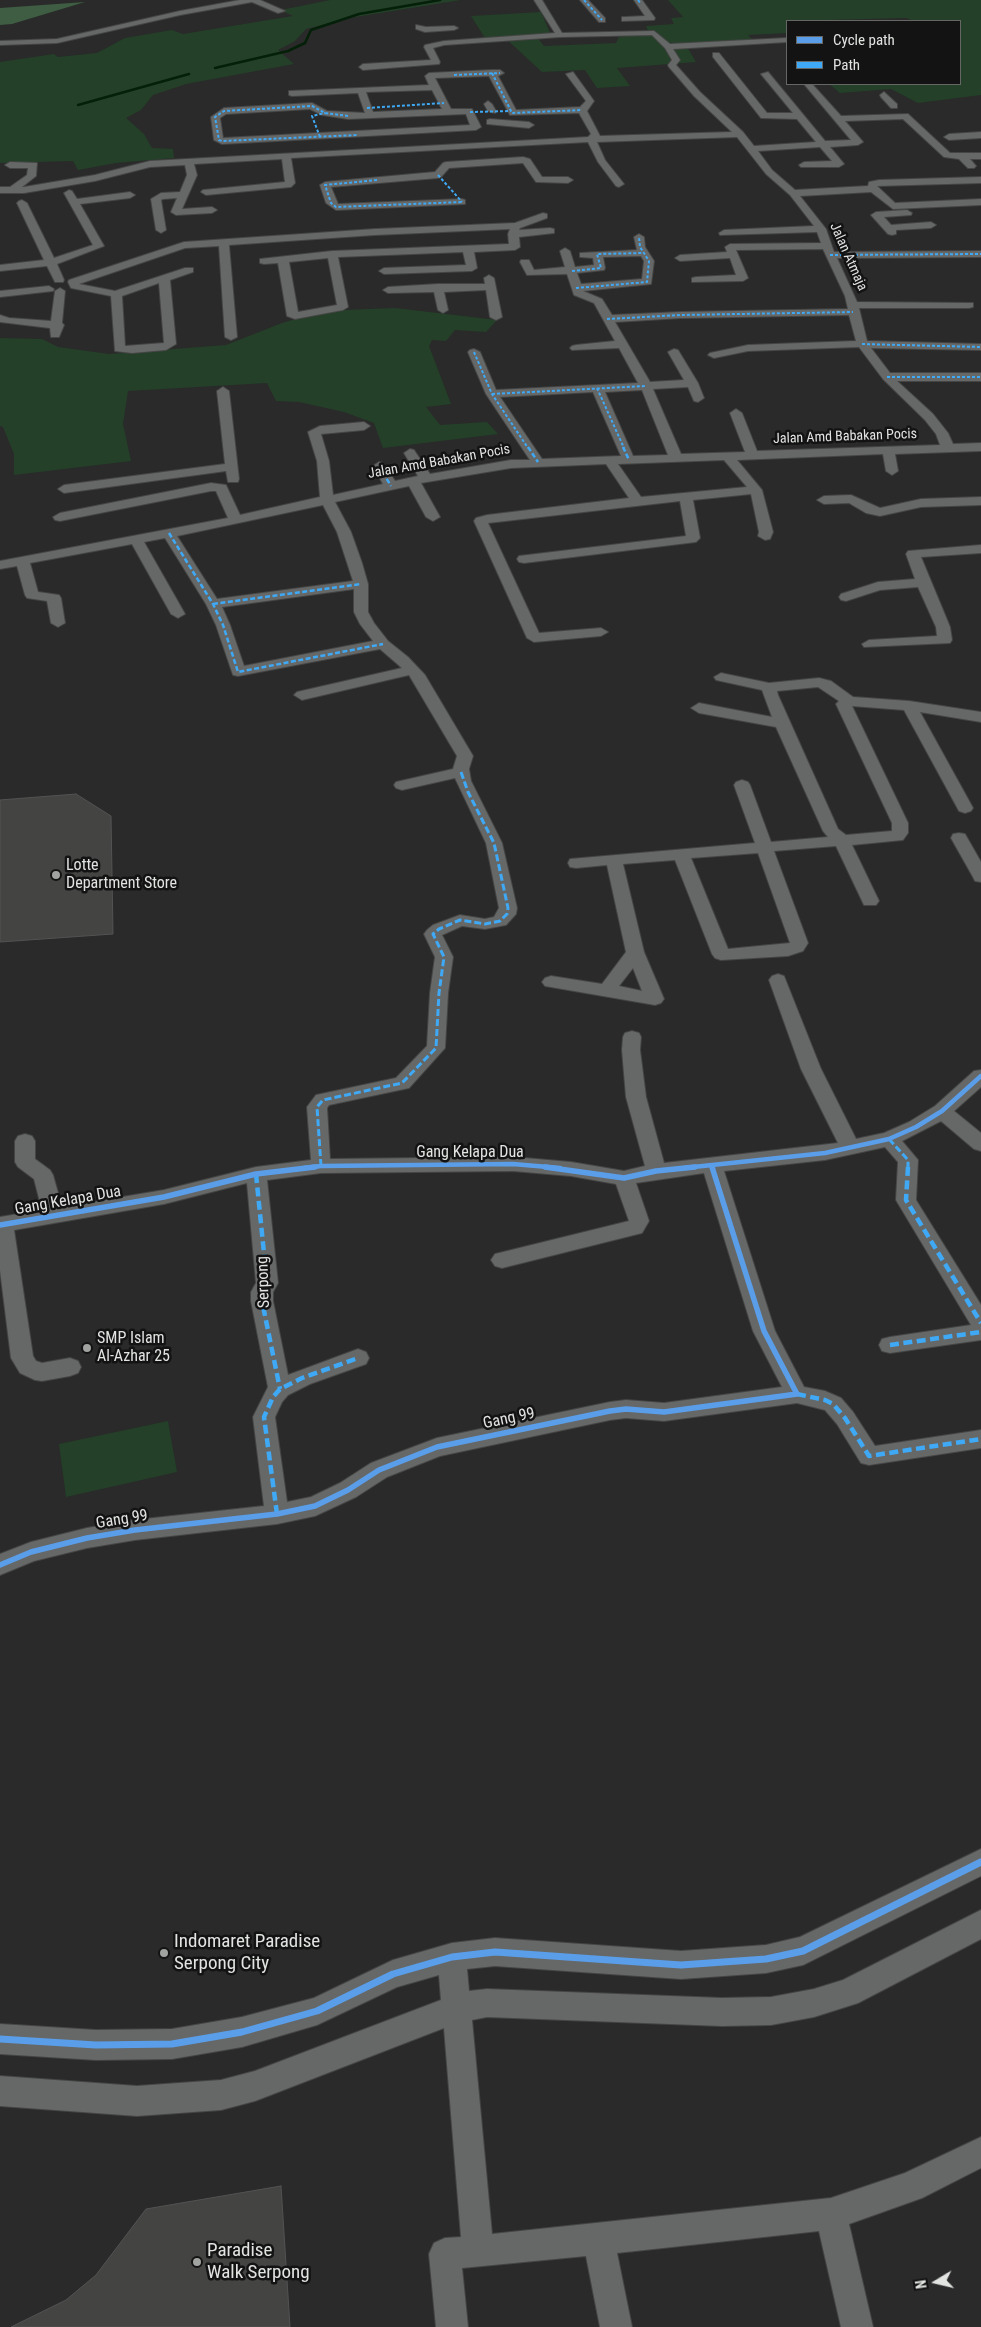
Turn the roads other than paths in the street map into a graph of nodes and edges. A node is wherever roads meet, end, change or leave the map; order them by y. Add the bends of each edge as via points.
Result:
1 (253, 0) edge
2 (538, 0) edge
3 (584, 0) edge
4 (638, 0) edge
5 (171, 7) dead end
6 (281, 11) dead end
7 (180, 13) junction
8 (448, 15) dead end
9 (609, 20) junction
10 (592, 21) dead end
11 (553, 22) junction
12 (562, 22) dead end
13 (419, 27) dead end
14 (454, 28) junction
15 (560, 35) junction
16 (786, 40) edge
17 (463, 42) junction
18 (0, 43) edge
19 (668, 47) junction
20 (716, 54) dead end
21 (444, 63) junction
22 (363, 67) dead end
23 (570, 74) dead end
24 (765, 74) dead end
25 (809, 85) edge
26 (435, 87) junction
27 (361, 90) junction
28 (292, 93) dead end
29 (884, 95) dead end
30 (906, 106) dead end
31 (446, 108) junction
32 (582, 110) junction
33 (511, 111) junction
34 (368, 112) junction
35 (470, 112) junction
36 (325, 113) junction
37 (348, 116) junction
38 (800, 116) junction
39 (878, 117) junction
40 (838, 119) junction
41 (490, 122) dead end
42 (541, 126) junction
43 (919, 127) junction
44 (889, 128) dead end
45 (904, 128) dead end
46 (848, 130) junction
47 (864, 130) dead end
48 (356, 134) junction
49 (740, 134) junction
50 (981, 135) edge
51 (320, 137) junction
52 (591, 139) junction
53 (823, 145) junction
54 (789, 146) junction
55 (752, 149) junction
56 (363, 150) junction
57 (962, 153) junction
58 (286, 155) junction
59 (981, 156) edge
60 (189, 162) junction
61 (852, 163) dead end
62 (839, 164) junction
63 (10, 165) dead end
64 (374, 172) junction
65 (438, 175) junction
66 (981, 176) edge
67 (568, 180) dead end
68 (981, 180) edge
69 (619, 184) dead end
70 (873, 189) junction
71 (0, 190) edge
72 (12, 190) junction
73 (206, 192) dead end
74 (792, 193) junction
75 (130, 195) dead end
76 (183, 195) junction
77 (68, 197) junction
78 (109, 198) junction
79 (10, 202) dead end
80 (981, 202) edge
81 (212, 210) dead end
82 (896, 210) junction
83 (921, 212) dead end
84 (543, 216) dead end
85 (200, 220) dead end
86 (931, 225) dead end
87 (822, 229) junction
88 (515, 230) junction
89 (550, 231) dead end
90 (375, 232) junction
91 (724, 233) dead end
92 (639, 238) dead end
93 (224, 242) junction
94 (468, 250) junction
95 (829, 250) junction
96 (380, 252) junction
97 (644, 253) junction
98 (332, 254) junction
99 (597, 254) junction
100 (981, 254) edge
101 (733, 255) junction
102 (680, 258) dead end
103 (283, 260) junction
104 (264, 261) dead end
105 (525, 262) dead end
106 (50, 263) junction
107 (0, 268) edge
108 (189, 270) dead end
109 (384, 271) junction
110 (572, 271) junction
111 (694, 276) dead end
112 (164, 278) junction
113 (74, 284) junction
114 (54, 286) junction
115 (438, 287) junction
116 (576, 288) junction
117 (0, 289) edge
118 (388, 290) junction
119 (0, 294) edge
120 (116, 294) junction
121 (392, 305) dead end
122 (968, 305) dead end
123 (852, 308) junction
124 (443, 310) dead end
125 (496, 317) dead end
126 (0, 318) edge
127 (607, 319) junction
128 (231, 338) dead end
129 (621, 344) junction
130 (862, 344) junction
131 (981, 347) edge
132 (576, 348) dead end
133 (474, 352) dead end
134 (674, 352) dead end
135 (714, 355) dead end
136 (981, 376) edge
137 (887, 377) junction
138 (692, 382) junction
139 (646, 386) junction
140 (597, 388) junction
141 (223, 391) dead end
142 (492, 394) junction
143 (698, 398) dead end
144 (736, 413) dead end
145 (364, 426) dead end
146 (948, 448) junction
147 (888, 450) junction
148 (977, 450) edge
149 (410, 453) dead end
150 (752, 455) junction
151 (727, 456) junction
152 (676, 458) junction
153 (629, 460) junction
154 (610, 461) junction
155 (538, 462) junction
156 (379, 466) dead end
157 (230, 467) junction
158 (892, 471) dead end
159 (426, 478) junction
160 (413, 481) junction
161 (391, 486) junction
162 (64, 489) dead end
163 (756, 490) junction
164 (686, 496) junction
165 (328, 500) junction
166 (824, 500) dead end
167 (637, 501) junction
168 (981, 502) edge
169 (236, 516) junction
170 (60, 517) dead end
171 (433, 517) dead end
172 (169, 533) junction
173 (765, 536) dead end
174 (136, 539) junction
175 (981, 548) edge
176 (60, 553) junction
177 (524, 559) dead end
178 (23, 561) junction
179 (0, 565) edge
180 (923, 582) junction
181 (361, 584) junction
182 (846, 597) dead end
183 (213, 604) junction
184 (178, 614) dead end
185 (58, 623) dead end
186 (601, 632) dead end
187 (383, 644) junction
188 (869, 644) dead end
189 (412, 670) junction
190 (721, 677) dead end
191 (768, 686) junction
192 (302, 695) dead end
193 (849, 701) junction
194 (909, 706) junction
195 (699, 708) dead end
196 (981, 717) edge
197 (782, 724) junction
198 (461, 772) junction
199 (402, 785) dead end
200 (742, 785) dead end
201 (965, 808) dead end
202 (959, 838) dead end
203 (842, 841) junction
204 (765, 848) junction
205 (681, 855) junction
206 (614, 860) junction
207 (576, 863) dead end
208 (981, 877) edge
209 (870, 902) dead end
210 (635, 952) junction
211 (778, 980) dead end
212 (551, 982) dead end
213 (607, 990) junction
214 (632, 1037) dead end
215 (981, 1076) edge
216 (942, 1111) junction
217 (889, 1139) junction
218 (25, 1141) dead end
219 (981, 1144) edge
220 (851, 1148) junction
221 (321, 1166) junction
222 (712, 1166) junction
223 (656, 1171) junction
224 (256, 1174) junction
225 (624, 1178) junction
226 (54, 1217) junction
227 (1, 1225) edge
228 (502, 1260) dead end
229 (981, 1323) edge
230 (981, 1332) edge
231 (890, 1345) dead end
232 (358, 1358) dead end
233 (70, 1367) dead end
234 (280, 1389) junction
235 (797, 1394) junction
236 (981, 1439) edge
237 (277, 1514) junction
238 (0, 1564) edge
239 (981, 1862) edge
240 (981, 1924) edge
241 (452, 1957) junction
242 (457, 2008) junction
243 (0, 2039) edge
244 (0, 2091) edge
245 (981, 2152) edge
246 (831, 2214) junction
247 (598, 2239) junction
248 (478, 2249) junction
249 (452, 2327) edge
250 (616, 2327) edge
251 (857, 2327) edge

1 - 6 street
1 - 7 street
2 - 11 street
3 - 9 street
4 - 9 street via 651,18
5 - 7 street
7 - 18 street via 61,40
8 - 14 street
9 - 10 street
11 - 12 street
11 - 15 street
13 - 14 street via 425,30
14 - 17 street
15 - 17 street
15 - 19 street via 651,32
16 - 19 street
17 - 21 street via 429,46
19 - 49 street, Jalan Atmaja via 676,60 672,65 697,94
20 - 38 street via 764,116
21 - 22 street
21 - 26 street via 429,76
21 - 33 street via 496,73
23 - 32 street via 590,101
24 - 38 street via 791,100
25 - 40 street via 816,99 834,109
26 - 27 street
26 - 31 street
27 - 28 street
27 - 34 street
29 - 30 street via 889,106
31 - 34 street
31 - 35 street
32 - 42 street
32 - 52 street via 596,134
33 - 35 street via 490,108
33 - 42 street
34 - 37 street
35 - 48 street via 476,126
36 - 37 street
36 - 51 street via 312,116
36 - 51 street via 314,106 304,106 224,111 215,116 220,141
37 - 48 street
38 - 53 street
39 - 40 street
39 - 43 street via 905,116
39 - 44 street
40 - 46 street
41 - 42 street
42 - 52 street
42 - 56 street
43 - 45 street
43 - 57 street via 947,155
46 - 47 street
46 - 53 street via 858,142
48 - 51 street
48 - 56 street
49 - 52 street
49 - 55 street, Jalan Atmaja
50 - 57 street via 949,137
52 - 69 street via 601,160
53 - 54 street
53 - 62 street
54 - 55 street
54 - 62 street via 807,169
55 - 74 street, Jalan Atmaja via 769,172
56 - 58 street
56 - 64 street
57 - 59 street
57 - 66 street
58 - 60 street
58 - 73 street via 288,185
60 - 72 street via 149,164 115,174
60 - 76 street via 192,175
61 - 62 street
63 - 72 street via 34,165 31,176
64 - 65 street
64 - 65 street via 325,185 331,203 336,207 463,202
65 - 67 street via 448,165 523,160 528,161 538,180
68 - 70 street via 879,183 872,184
70 - 74 street
70 - 82 street
71 - 72 street
74 - 87 street, Jalan Atmaja
75 - 78 street
76 - 81 street via 177,212
76 - 85 street via 156,199 161,226
77 - 78 street
77 - 78 street via 100,184
77 - 106 street via 99,246
79 - 106 street via 26,202
80 - 82 street
82 - 83 street
82 - 86 street via 876,214 890,230
84 - 88 street
87 - 91 street
87 - 95 street, Jalan Atmaja
88 - 89 street
88 - 90 street
88 - 94 street via 515,248
90 - 93 street
90 - 96 street
92 - 97 street
93 - 113 street via 180,246
93 - 128 street
94 - 96 street
94 - 109 street via 473,267
95 - 100 street
95 - 101 street via 735,246 730,249
95 - 123 street, Jalan Atmaja via 850,296
96 - 98 street
96 - 109 street
97 - 99 street
97 - 116 street via 650,261 646,282
98 - 103 street
98 - 103 street via 343,307 295,316
99 - 110 street via 601,268
99 - 110 street via 563,254
101 - 102 street
101 - 111 street via 739,270
103 - 104 street
105 - 110 street via 531,273
106 - 107 street
106 - 114 street
108 - 112 street
109 - 118 street
110 - 116 street
112 - 120 street
112 - 120 street via 170,344 166,347 119,349
113 - 114 street
113 - 120 street
114 - 117 street
114 - 119 street
114 - 126 street via 57,330
115 - 118 street
115 - 124 street
115 - 125 street via 490,283
116 - 127 street via 581,294 597,299
118 - 121 street
122 - 123 street
123 - 127 street
123 - 130 street, Jalan Atmaja
127 - 129 street
129 - 132 street
129 - 139 street
130 - 131 street
130 - 135 street via 748,348
130 - 137 street, Jalan Atmaja
133 - 142 street
134 - 138 street
136 - 137 street
137 - 146 street, Jalan Atmaja via 929,417 942,433
138 - 139 street
138 - 143 street
139 - 140 street
139 - 152 street
140 - 142 street
140 - 153 street
141 - 157 street
142 - 155 street
144 - 150 street
145 - 165 street via 314,432
146 - 147 street, Jalan Amd Babakan Pocis
146 - 148 street, Jalan Amd Babakan Pocis
147 - 150 street, Jalan Amd Babakan Pocis
147 - 158 street
149 - 159 street
150 - 151 street, Jalan Amd Babakan Pocis
151 - 152 street, Jalan Amd Babakan Pocis
151 - 163 street
152 - 153 street, Jalan Amd Babakan Pocis
153 - 154 street, Jalan Amd Babakan Pocis
154 - 155 street, Jalan Amd Babakan Pocis
154 - 167 street
155 - 159 street, Jalan Amd Babakan Pocis via 488,466
156 - 161 street
157 - 162 street
157 - 169 street
159 - 160 street, Jalan Amd Babakan Pocis
160 - 161 street, Jalan Amd Babakan Pocis
160 - 171 street
161 - 165 street, Jalan Amd Babakan Pocis
163 - 164 street
163 - 173 street
164 - 167 street
164 - 177 street via 692,539
165 - 169 street, Jalan Amd Babakan Pocis
165 - 181 street via 351,548
166 - 168 street via 851,499 880,512 921,503
167 - 186 street via 481,521 534,638
169 - 170 street via 221,488 211,487
169 - 172 street, Jalan Amd Babakan Pocis
169 - 176 street via 63,544 58,549
172 - 174 street, Jalan Amd Babakan Pocis
172 - 183 street
174 - 176 street, Jalan Amd Babakan Pocis
174 - 184 street
175 - 180 street via 913,554
176 - 178 street, Jalan Amd Babakan Pocis
178 - 179 street, Jalan Amd Babakan Pocis
178 - 185 street via 32,595 54,598
180 - 182 street via 878,586
180 - 188 street via 943,627 945,640
181 - 183 street
181 - 187 street via 361,612
183 - 187 street via 239,673
187 - 189 street
189 - 192 street
189 - 198 street via 463,752
190 - 191 street
191 - 193 street via 819,682
191 - 197 street
193 - 194 street
193 - 203 street via 844,704 846,710 901,828 897,836
194 - 196 street
194 - 201 street
195 - 197 street
197 - 203 street via 831,831
198 - 199 street
198 - 221 street via 494,843 507,914 500,921 485,924 454,921 433,934 444,958 436,1048 402,1083 323,1100 317,1107
200 - 204 street
202 - 208 street
203 - 204 street
203 - 209 street
204 - 205 street
204 - 205 street via 799,943 793,950 721,954
205 - 206 street
206 - 207 street
206 - 210 street
210 - 213 street
210 - 213 street via 654,999
211 - 220 street via 810,1069
212 - 213 street
214 - 223 street via 636,1097
215 - 216 street, Gang Kelapa Dua
216 - 217 street, Gang Kelapa Dua
216 - 219 street
217 - 220 street, Gang Kelapa Dua
217 - 229 street via 908,1160 906,1200
218 - 226 street via 26,1162 43,1175
220 - 222 street, Gang Kelapa Dua
221 - 224 street, Gang Kelapa Dua
221 - 225 street, Gang Kelapa Dua via 514,1164
222 - 223 street, Gang Kelapa Dua
222 - 235 street via 764,1331
223 - 225 street, Gang Kelapa Dua
224 - 226 street, Gang Kelapa Dua via 164,1197
224 - 234 street, Serpong via 266,1274 262,1301
225 - 228 street via 639,1221 635,1228
226 - 227 street, Gang Kelapa Dua
227 - 233 street via 15,1296 22,1358 35,1372
230 - 231 street
232 - 234 street
234 - 237 street via 264,1417
235 - 236 street, Gang 99 via 833,1404 869,1456
235 - 237 street, Gang 99 via 664,1412 610,1411 437,1447 379,1470 315,1506
237 - 238 street, Gang 99 via 87,1538 31,1552
239 - 241 street via 803,1951 766,1959 680,1965 496,1952
240 - 242 street via 848,1992 814,2003 771,2011 487,2003
241 - 242 street
241 - 243 street via 393,1974 317,2011 242,2032 172,2044 96,2045
242 - 244 street via 255,2086 221,2095 137,2101
242 - 248 street
245 - 246 street via 911,2187
246 - 247 street
246 - 251 street
247 - 248 street
247 - 250 street
248 - 249 street via 445,2254

